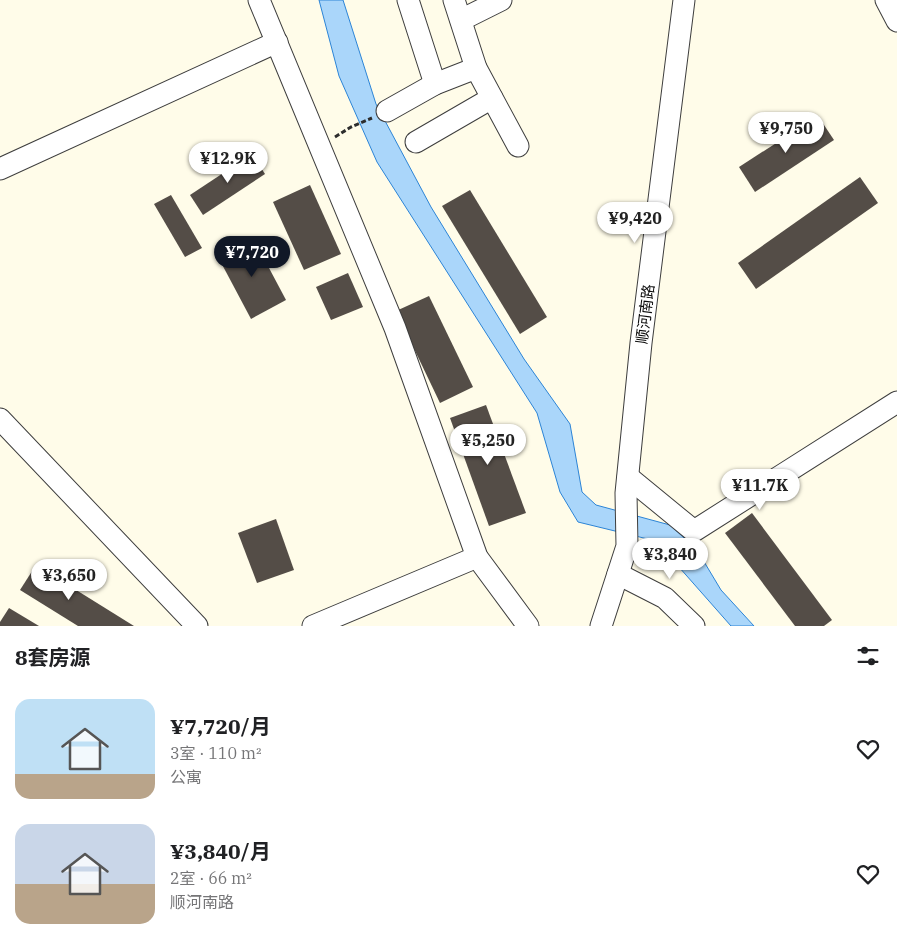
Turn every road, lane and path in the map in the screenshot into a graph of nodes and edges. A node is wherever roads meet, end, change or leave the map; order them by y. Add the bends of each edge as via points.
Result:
1 (259, 0) edge
2 (408, 0) edge
3 (454, 0) edge
4 (502, 0) edge
5 (684, 0) edge
6 (886, 0) edge
7 (461, 20) junction
8 (897, 21) edge
9 (276, 42) junction
10 (476, 68) junction
11 (435, 84) junction
12 (492, 98) junction
13 (387, 111) dead end
14 (416, 142) dead end
15 (518, 146) dead end
16 (0, 169) edge
17 (897, 402) edge
18 (0, 419) edge
19 (627, 485) junction
20 (477, 557) junction
21 (618, 574) junction
22 (197, 626) edge
23 (313, 626) edge
24 (528, 626) edge
25 (601, 626) edge
26 (694, 626) edge

1 - 9 street
2 - 11 street
3 - 7 street
4 - 7 street
5 - 19 street, 顺河南路 via 641,343
6 - 8 street
7 - 10 street
9 - 16 street
9 - 20 street via 395,328
10 - 11 street
10 - 12 street
11 - 13 street
12 - 14 street
12 - 15 street
17 - 19 street via 694,531
18 - 22 street
19 - 21 street, 顺河南路 via 627,546
20 - 23 street
20 - 24 street
21 - 25 street, 顺河南路
21 - 26 street via 665,598

